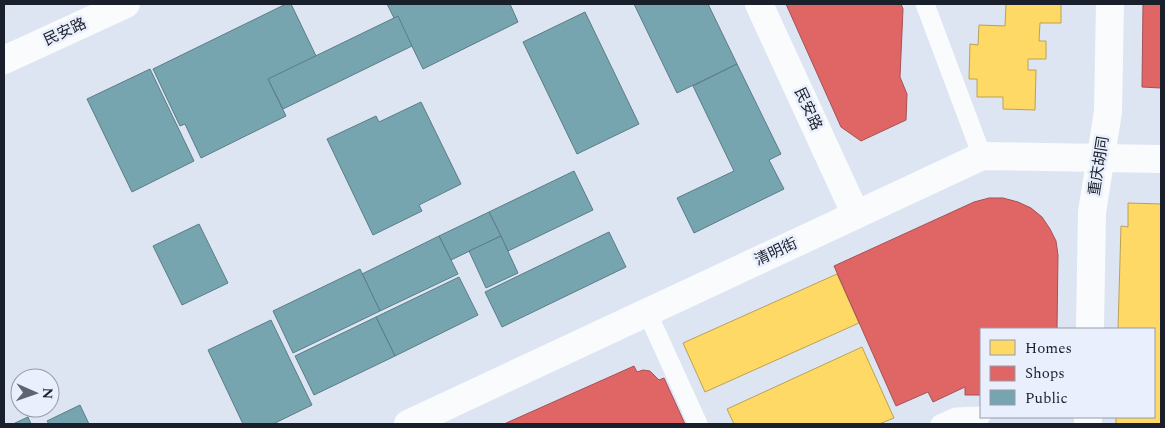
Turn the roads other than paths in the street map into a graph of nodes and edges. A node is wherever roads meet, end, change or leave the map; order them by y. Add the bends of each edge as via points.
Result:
1 (126, 4) edge
2 (759, 4) edge
3 (925, 4) edge
4 (1110, 4) edge
5 (4, 60) edge
6 (982, 156) junction
7 (1101, 158) junction
8 (1161, 159) edge
9 (856, 215) junction
10 (647, 312) junction
11 (1090, 328) edge
12 (980, 416) edge
13 (411, 424) edge
14 (698, 424) edge
15 (940, 424) edge

1 - 5 street, 民安路
2 - 9 street, 民安路
3 - 6 lane
4 - 7 street, 重庆胡同 via 1108,112
6 - 7 street, 清明街
6 - 9 street, 清明街
7 - 8 street, 清明街
7 - 11 street, 重庆胡同 via 1092,212
9 - 10 street, 清明街
10 - 13 street, 清明街
10 - 14 lane
12 - 15 lane via 956,417

